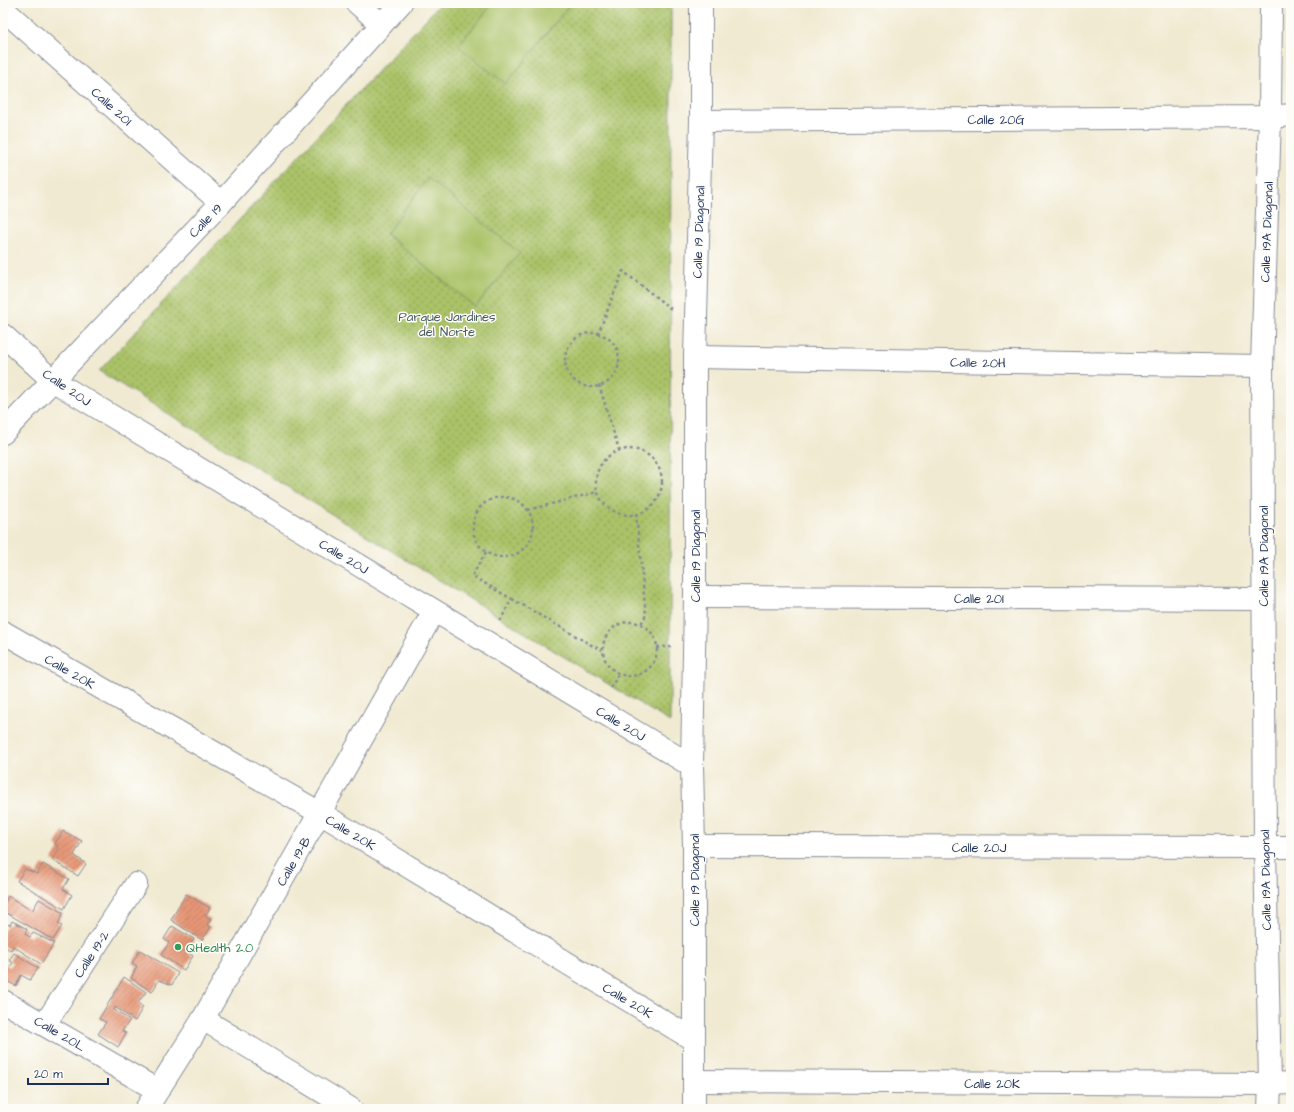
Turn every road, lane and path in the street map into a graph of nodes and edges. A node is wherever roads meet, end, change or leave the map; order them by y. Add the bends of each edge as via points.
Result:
1 (357, 3) edge
2 (400, 3) edge
3 (701, 3) edge
4 (1271, 3) edge
5 (3, 9) edge
6 (381, 24) junction
7 (1281, 116) edge
8 (702, 121) junction
9 (222, 203) junction
10 (695, 328) junction
11 (598, 334) junction
12 (3, 336) edge
13 (695, 357) junction
14 (1262, 366) junction
15 (52, 380) junction
16 (599, 385) junction
17 (3, 432) edge
18 (620, 450) junction
19 (597, 492) junction
20 (528, 510) junction
21 (636, 514) junction
22 (486, 552) junction
23 (696, 597) junction
24 (512, 599) junction
25 (1263, 599) junction
26 (434, 611) junction
27 (641, 624) junction
28 (3, 632) edge
29 (487, 642) junction
30 (602, 650) junction
31 (692, 766) junction
32 (320, 813) junction
33 (694, 846) junction
34 (1291, 847) edge
35 (1265, 848) junction
36 (136, 884) dead end
37 (3, 1001) edge
38 (203, 1019) junction
39 (45, 1024) junction
40 (694, 1040) junction
41 (694, 1081) junction
42 (1280, 1084) edge
43 (157, 1090) junction
44 (146, 1109) edge
45 (351, 1109) edge
46 (694, 1109) edge
47 (1269, 1109) edge

1 - 6 street
2 - 6 street, Calle 19
3 - 8 street, Calle 19 Diagonal
4 - 7 street, Calle 19A Diagonal
5 - 9 street, Calle 20I
6 - 9 street, Calle 19
7 - 8 street, Calle 20G
7 - 14 street, Calle 19A Diagonal
8 - 10 street, Calle 19 Diagonal
9 - 15 street, Calle 19
10 - 11 path via 623,271
10 - 13 street, Calle 19 Diagonal
11 - 16 path via 613,343 618,360 613,376
11 - 16 path via 580,335 573,340 567,348 565,365 575,381 591,387
12 - 15 street, Calle 20J
13 - 14 street, Calle 20H
13 - 23 street, Calle 19 Diagonal
14 - 25 street, Calle 19A Diagonal
15 - 17 street, Calle 19
15 - 26 street, Calle 20J
16 - 18 path
18 - 19 path via 610,455 600,466 596,481
18 - 21 path via 640,451 650,456 662,476 658,498 651,507
19 - 20 path
19 - 21 path via 602,501 619,514
20 - 22 path via 533,519 533,530 525,548 506,557 495,557
20 - 22 path via 521,502 511,497 502,496 484,502 473,518 472,528 478,546
21 - 27 path via 646,615
22 - 24 path via 472,576
23 - 25 street, Calle 20I
23 - 31 street, Calle 19 Diagonal
24 - 29 path
24 - 30 path
25 - 35 street, Calle 19A Diagonal
26 - 29 street, Calle 20J
26 - 32 street, Calle 19-B
27 - 30 path via 624,622 616,625 604,638
27 - 30 path via 655,637 657,647 656,656 646,672 637,676 618,674 606,663
28 - 32 street, Calle 20K
29 - 31 street, Calle 20J
31 - 33 street, Calle 19 Diagonal
32 - 38 street, Calle 19-B
32 - 40 street, Calle 20K
33 - 35 street, Calle 20J
33 - 40 street, Calle 19 Diagonal
34 - 35 street, Calle 20J
35 - 42 street, Calle 19A Diagonal
36 - 39 street, Calle 19-2
37 - 39 street, Calle 20L
38 - 43 street, Calle 19-B
38 - 45 street
39 - 43 street, Calle 20L
40 - 41 street, Calle 19 Diagonal
41 - 42 street, Calle 20K
41 - 46 street, Calle 19 Diagonal
42 - 47 street, Calle 19A Diagonal
43 - 44 street, Calle 19-B

